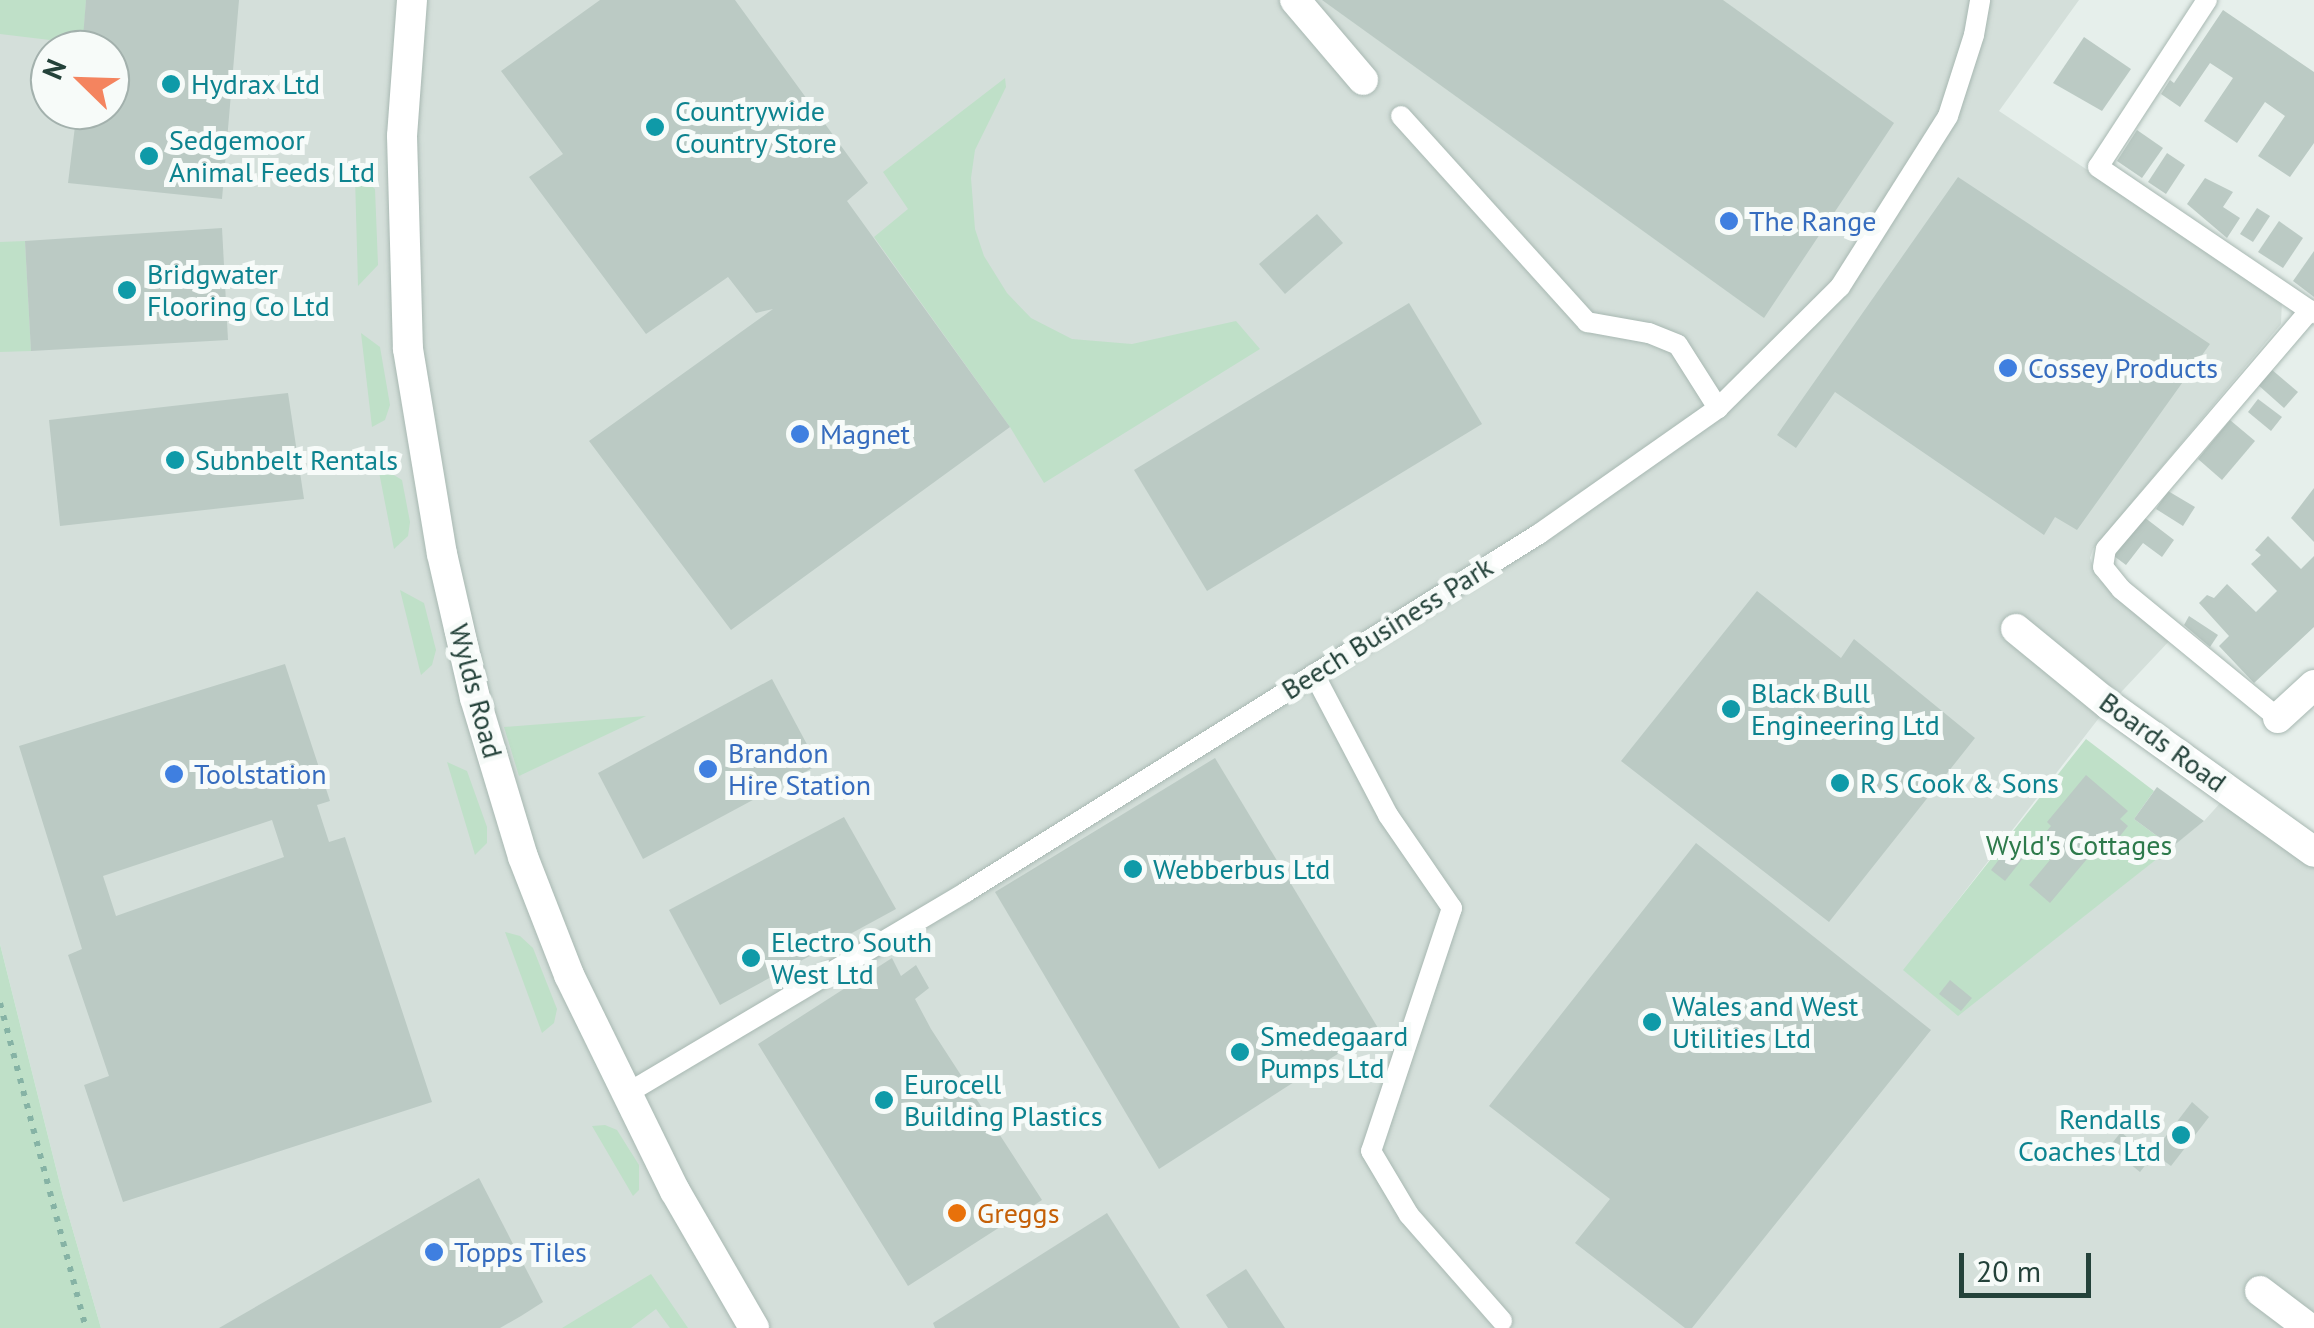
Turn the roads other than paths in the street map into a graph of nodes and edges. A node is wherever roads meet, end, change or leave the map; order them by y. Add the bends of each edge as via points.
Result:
1 (412, 0) edge
2 (1295, 0) edge
3 (1980, 0) edge
4 (2207, 0) edge
5 (1363, 80) dead end
6 (1402, 116) dead end
7 (2312, 312) edge
8 (1718, 408) junction
9 (2016, 629) dead end
10 (1314, 674) junction
11 (2314, 685) edge
12 (2278, 718) joint
13 (2314, 852) edge
14 (626, 1094) junction
15 (2260, 1291) dead end
16 (1502, 1321) dead end
17 (754, 1328) edge
18 (2309, 1328) edge

1 - 14 street, Wylds Road via 402,136 404,296 420,442 475,698 524,856 569,975
2 - 5 street
3 - 8 lane, Beech Business Park via 1948,116 1840,287
4 - 7 lane via 2098,166
6 - 8 lane via 1587,322 1678,345
7 - 12 lane via 2106,549 2102,567
8 - 10 lane, Beech Business Park via 1539,534
9 - 13 street, Boards Road via 2109,705
10 - 14 lane, Beech Business Park
10 - 16 lane via 1388,816 1452,908 1371,1151 1409,1215
11 - 12 street
14 - 17 street, Wylds Road
15 - 18 street

